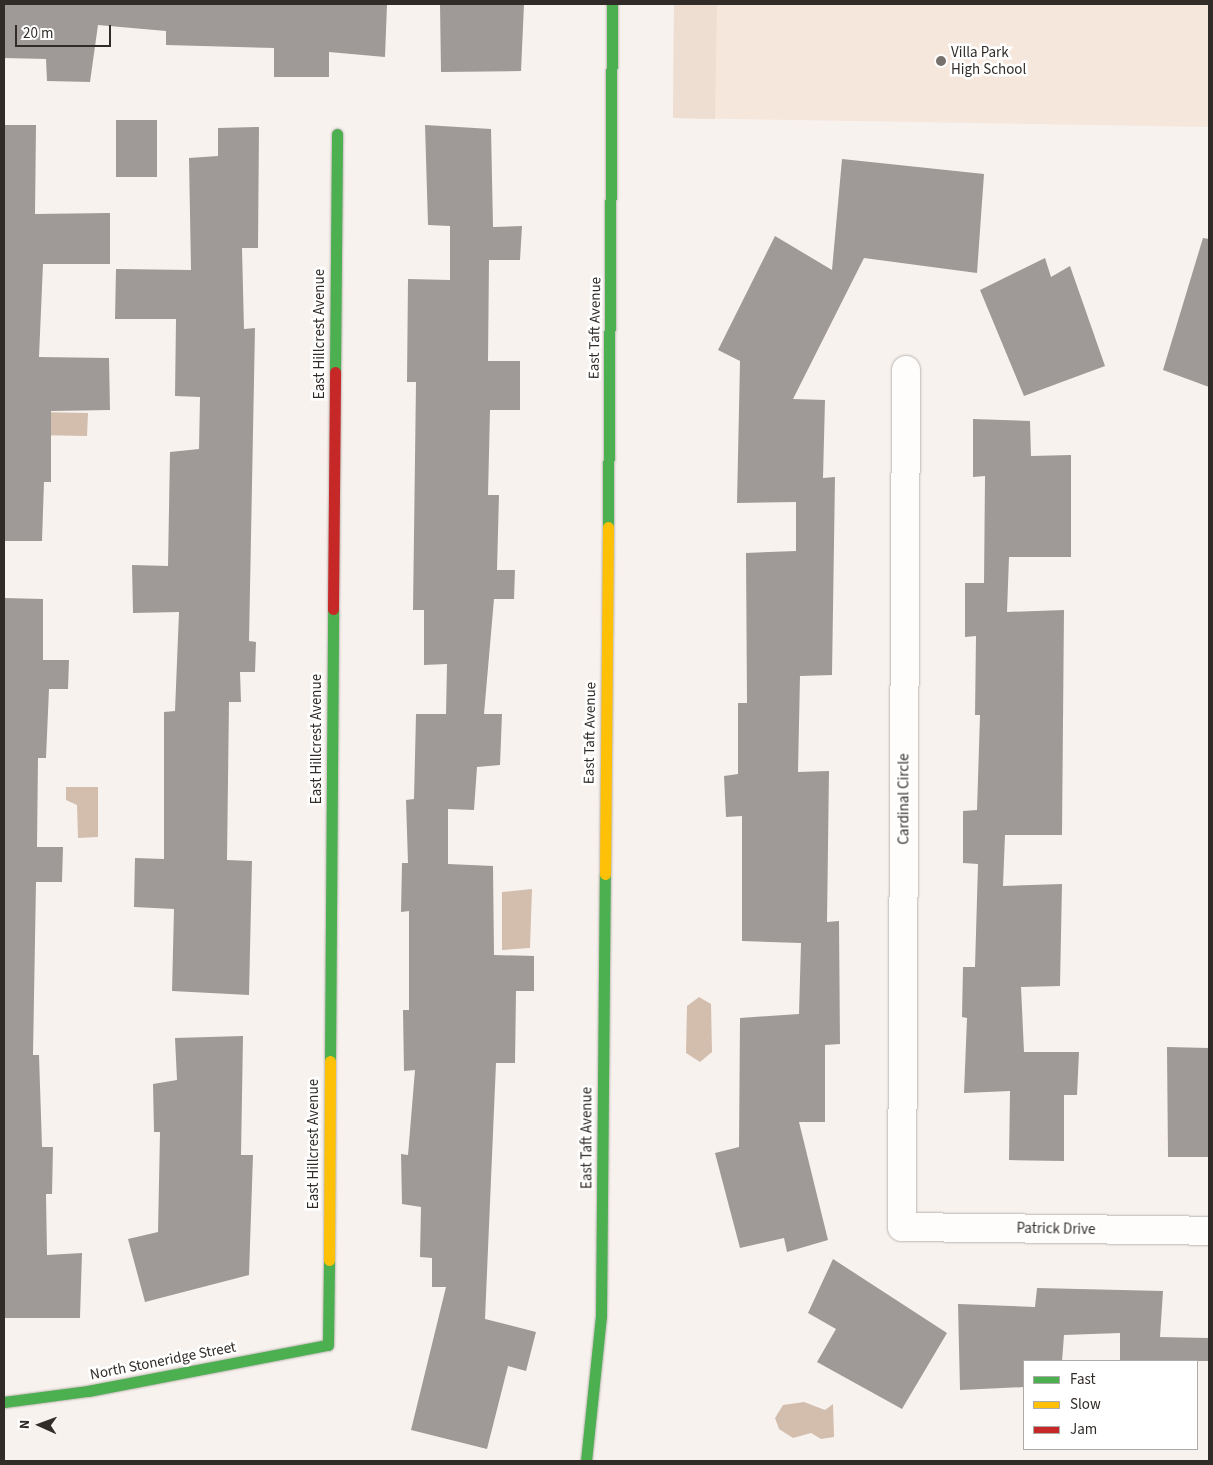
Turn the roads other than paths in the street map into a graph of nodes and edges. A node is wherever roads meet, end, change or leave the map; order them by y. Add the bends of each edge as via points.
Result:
1 (612, 4) edge
2 (337, 134) dead end
3 (906, 370) dead end
4 (902, 1227) joint
5 (1209, 1230) edge
6 (328, 1344) joint
7 (4, 1402) edge
8 (586, 1461) edge

1 - 8 street, East Taft Avenue via 601,1315
2 - 6 street, East Hillcrest Avenue
3 - 4 street, Cardinal Circle
4 - 5 street, Patrick Drive
6 - 7 street, North Stoneridge Street via 88,1391

